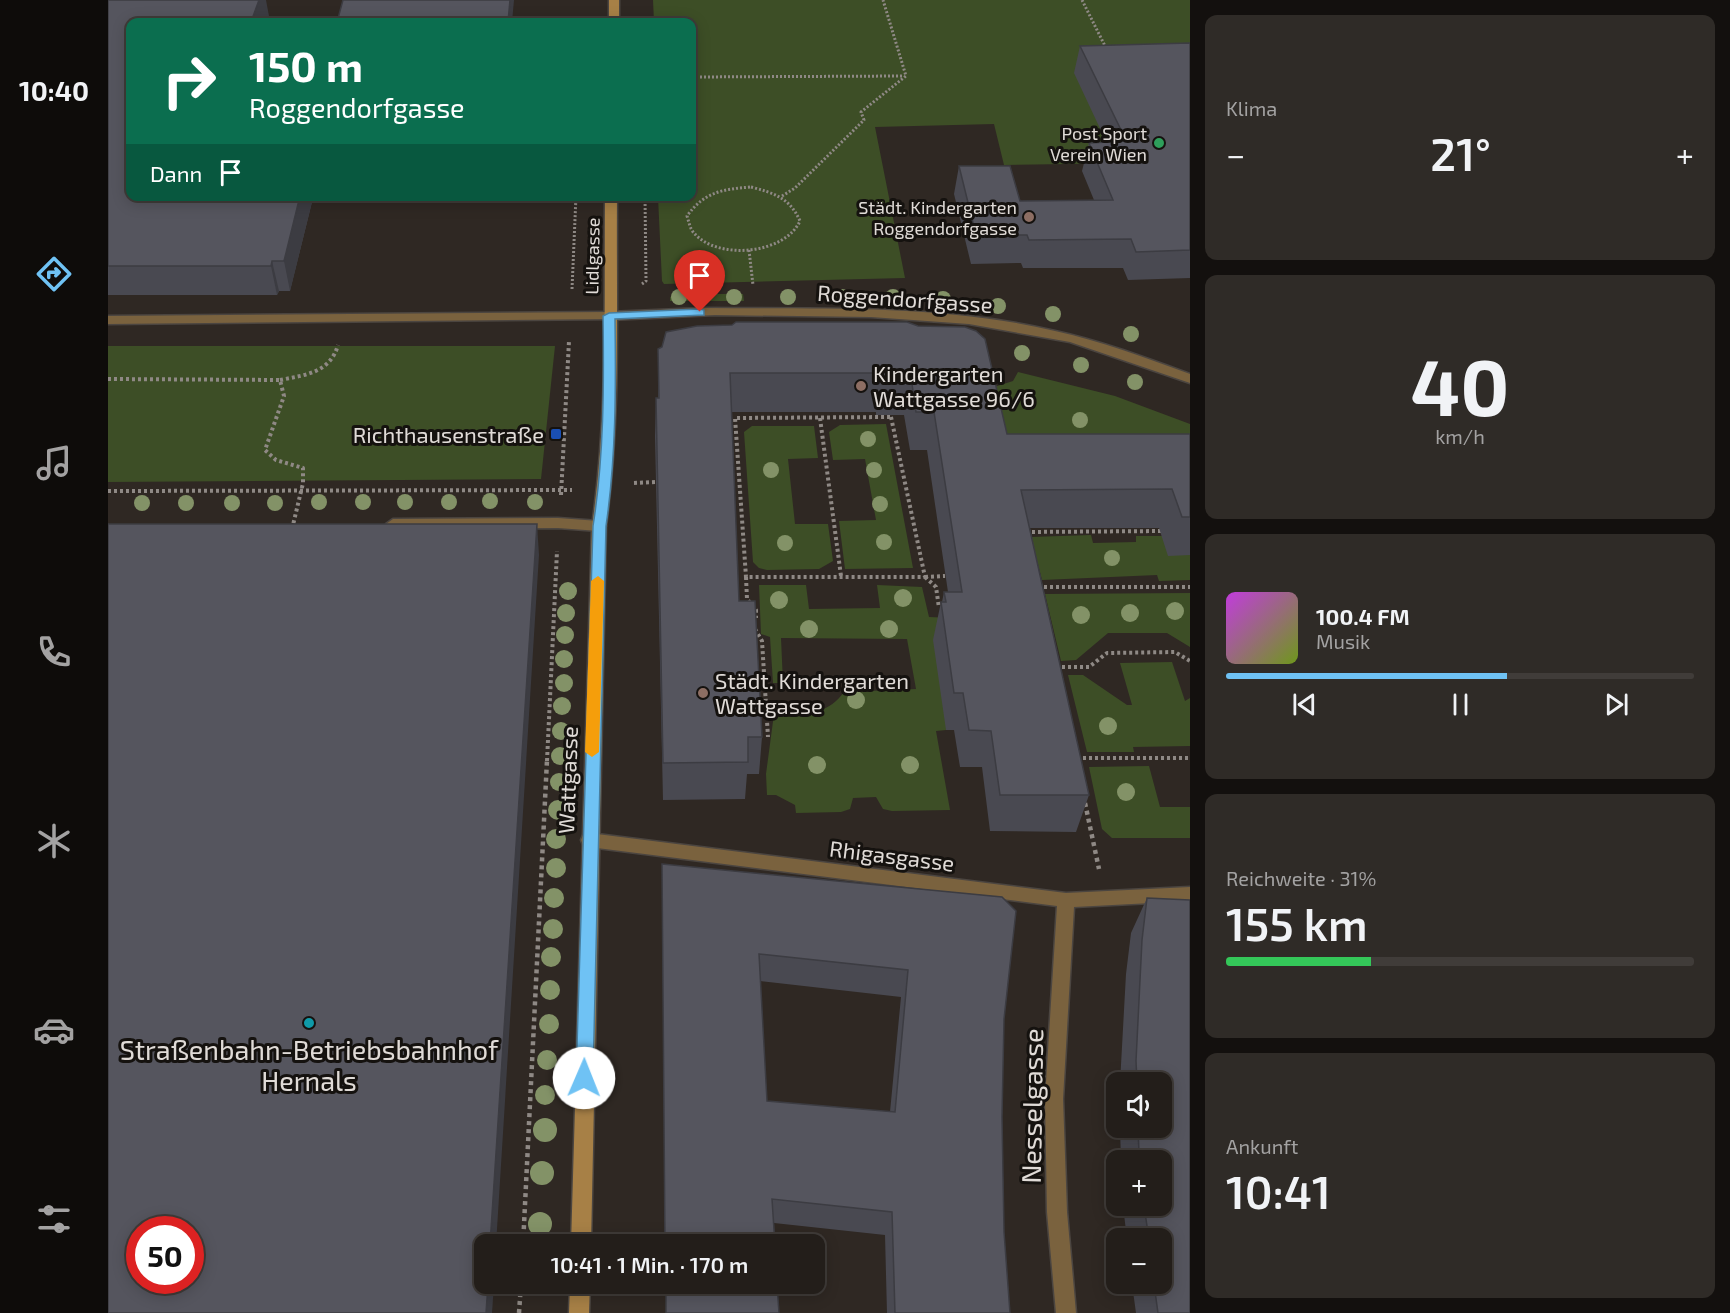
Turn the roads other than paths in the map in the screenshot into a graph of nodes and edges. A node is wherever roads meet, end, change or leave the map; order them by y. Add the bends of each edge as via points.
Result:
1 (614, 0) edge
2 (614, 18) edge
3 (611, 201) edge
4 (609, 316) junction
5 (108, 320) edge
6 (1190, 379) edge
7 (374, 524) edge
8 (600, 526) junction
9 (589, 840) junction
10 (1190, 894) edge
11 (1066, 900) junction
12 (580, 1234) edge
13 (580, 1294) edge
14 (579, 1313) edge
15 (1066, 1313) edge

1 - 2 main road
3 - 4 main road, Lidlgasse
4 - 5 street
4 - 6 street, Roggendorfgasse via 813,312 955,318 1094,344
4 - 8 main road, Wattgasse via 605,490
7 - 8 street
8 - 9 main road, Wattgasse
9 - 11 street, Rhigasgasse
9 - 12 main road, Wattgasse
10 - 11 street, Rhigasgasse
11 - 15 street, Nesselgasse via 1054,1099 1057,1212
13 - 14 main road

